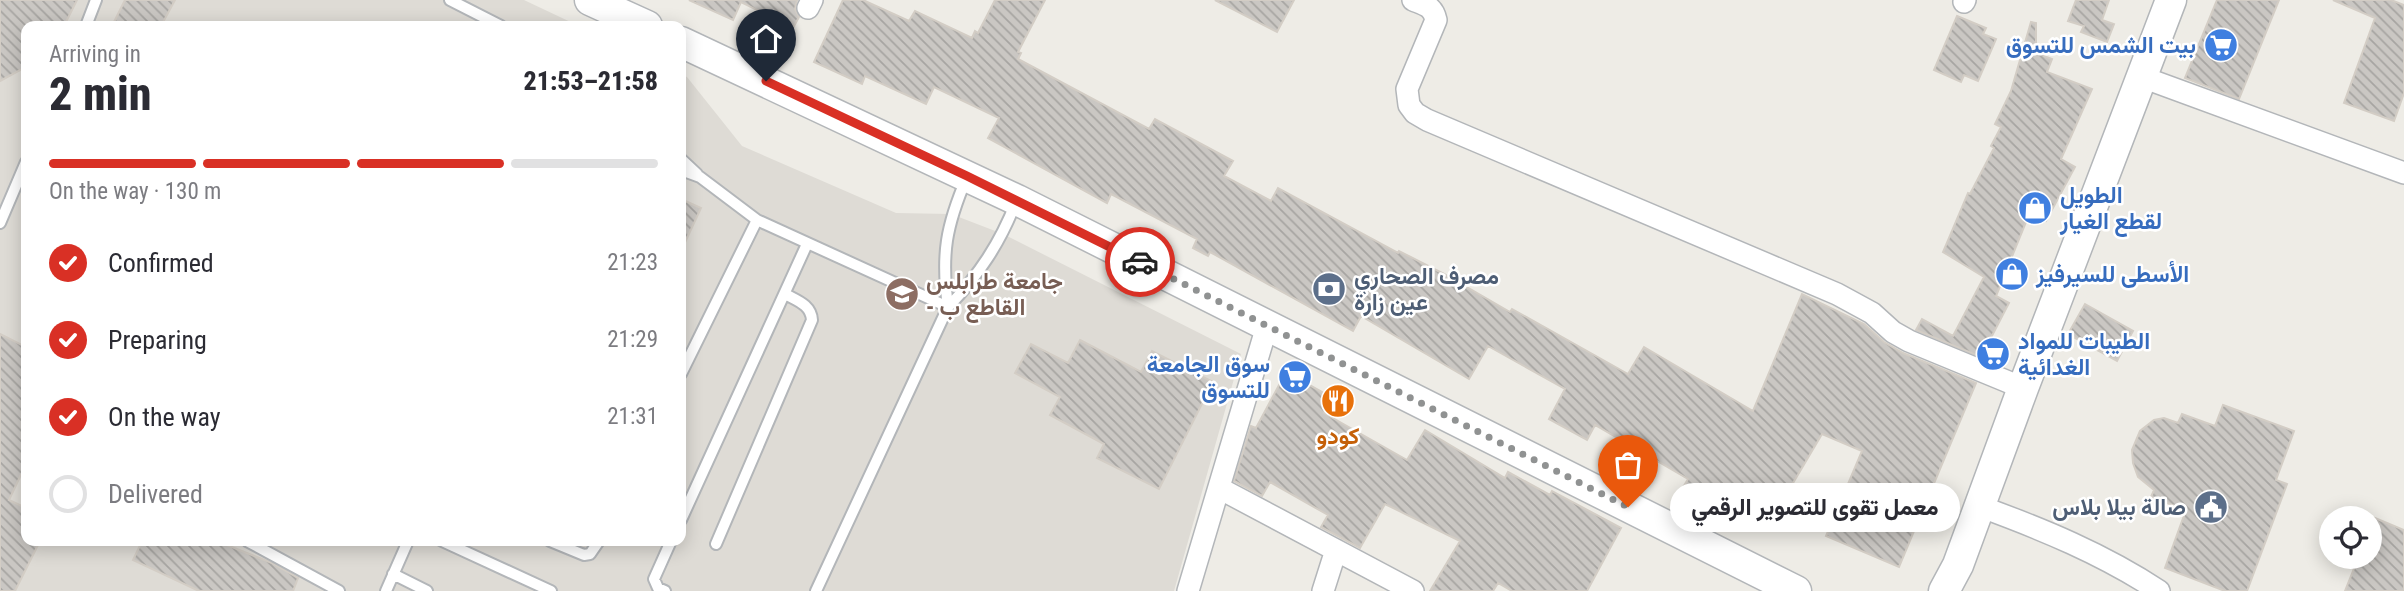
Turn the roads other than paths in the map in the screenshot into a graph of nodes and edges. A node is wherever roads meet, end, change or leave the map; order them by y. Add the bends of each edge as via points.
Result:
1 (96, 0) edge
2 (450, 0) edge
3 (590, 0) edge
4 (1413, 0) edge
5 (2171, 0) edge
6 (88, 21) edge
7 (491, 21) edge
8 (636, 21) edge
9 (686, 44) edge
10 (2143, 77) junction
11 (686, 164) edge
12 (686, 172) edge
13 (2404, 173) edge
14 (21, 174) edge
15 (967, 176) junction
16 (700, 177) junction
17 (1017, 200) junction
18 (757, 220) junction
19 (0, 223) edge
20 (807, 244) junction
21 (785, 294) junction
22 (948, 307) junction
23 (1267, 326) junction
24 (686, 364) edge
25 (2023, 388) junction
26 (1219, 488) junction
27 (1979, 506) junction
28 (686, 509) edge
29 (716, 544) dead end
30 (256, 546) edge
31 (406, 546) edge
32 (453, 546) edge
33 (562, 546) edge
34 (595, 546) edge
35 (669, 546) edge
36 (1336, 550) junction
37 (393, 574) junction
38 (339, 591) edge
39 (386, 591) edge
40 (427, 591) edge
41 (551, 591) edge
42 (665, 591) edge
43 (816, 591) edge
44 (1188, 591) edge
45 (1323, 591) edge
46 (1413, 591) edge
47 (1796, 591) edge
48 (1944, 591) edge
49 (2159, 591) edge

1 - 6 lane
2 - 7 lane
3 - 8 street
4 - 25 street via 1429,6 1436,20 1406,89 1415,113 1837,294 1909,341
5 - 10 street
9 - 15 street
10 - 13 street
10 - 25 street
11 - 16 lane
12 - 16 lane
14 - 19 lane
15 - 17 street
15 - 22 lane via 951,214 945,244
16 - 18 lane
17 - 22 lane via 988,261
17 - 23 street
18 - 20 lane
18 - 24 lane
20 - 21 lane
20 - 22 lane
21 - 28 lane
21 - 29 lane via 806,305 812,320
22 - 43 lane
23 - 26 street
23 - 47 street
25 - 27 street
26 - 36 street
26 - 44 street
27 - 48 street
27 - 49 street via 2093,553
30 - 38 lane
31 - 37 lane
32 - 41 lane
33 - 34 lane via 584,555
35 - 42 lane via 654,579
36 - 45 street
36 - 46 street
37 - 39 lane
37 - 40 lane

